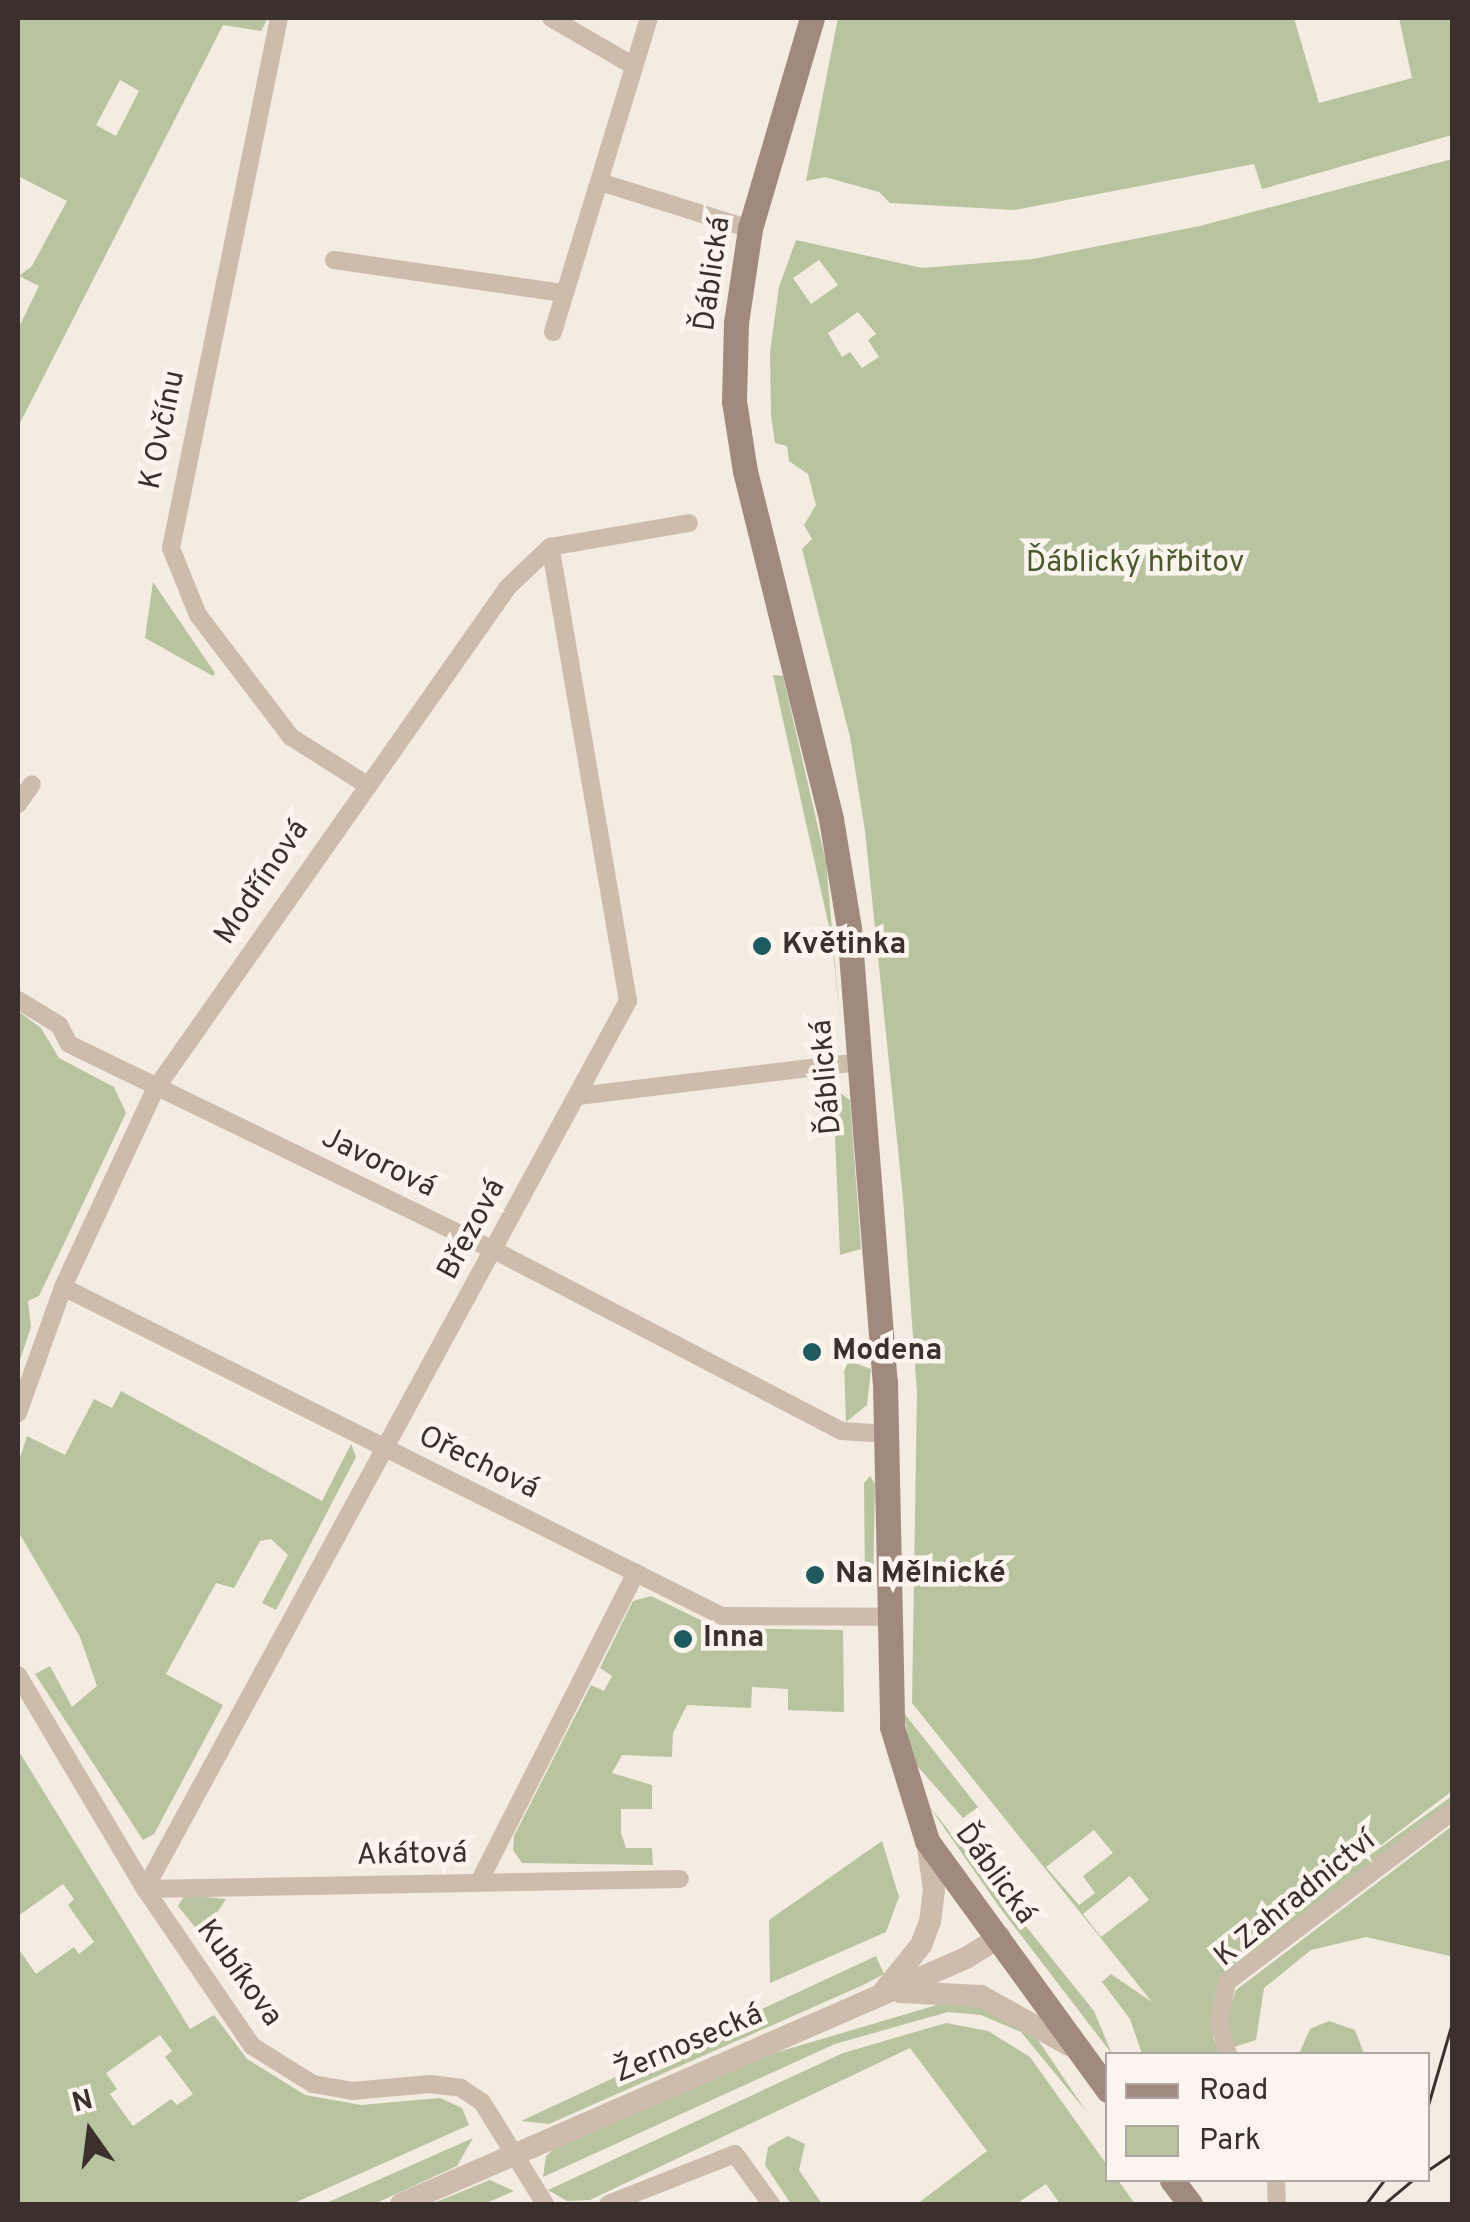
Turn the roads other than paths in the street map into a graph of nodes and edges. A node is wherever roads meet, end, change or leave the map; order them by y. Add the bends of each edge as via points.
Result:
1 (279, 18) edge
2 (551, 18) edge
3 (649, 18) edge
4 (812, 18) edge
5 (632, 64) junction
6 (600, 182) junction
7 (750, 228) junction
8 (334, 260) dead end
9 (564, 293) junction
10 (553, 332) dead end
11 (689, 523) dead end
12 (550, 547) junction
13 (32, 784) dead end
14 (364, 784) junction
15 (18, 804) edge
16 (18, 1000) edge
17 (860, 1062) junction
18 (156, 1088) junction
19 (578, 1096) junction
20 (492, 1249) junction
21 (62, 1286) junction
22 (18, 1413) edge
23 (888, 1434) junction
24 (388, 1451) junction
25 (636, 1573) junction
26 (888, 1617) junction
27 (18, 1675) edge
28 (1452, 1812) edge
29 (928, 1841) junction
30 (680, 1879) dead end
31 (479, 1882) junction
32 (145, 1890) junction
33 (1000, 1936) junction
34 (882, 1994) junction
35 (1227, 2052) edge
36 (1082, 2055) junction
37 (1105, 2086) edge
38 (510, 2155) junction
39 (1174, 2182) edge
40 (400, 2204) edge
41 (545, 2204) edge
42 (608, 2204) edge
43 (771, 2204) edge
44 (1190, 2204) edge

1 - 14 street, K Ovčínu via 172,548 198,615 291,737
2 - 5 street
3 - 5 street
4 - 7 main road, Ďáblická
5 - 6 street
6 - 7 street
6 - 9 street
7 - 17 main road, Ďáblická via 736,323 734,400 745,471 831,819
8 - 9 street
9 - 10 street
11 - 12 street
12 - 14 street, Modřínová via 508,586
12 - 19 street, Březová via 628,1002
13 - 15 street
14 - 18 street, Modřínová
16 - 18 street, Javorová via 59,1026 69,1044
17 - 19 street
17 - 23 main road, Ďáblická
18 - 20 street, Javorová
18 - 21 street, Modřínová
19 - 20 street, Březová
20 - 23 street, Javorová via 842,1432
20 - 24 street, Březová
21 - 22 street, Modřínová
21 - 24 street, Ořechová
23 - 26 main road, Ďáblická
24 - 25 street, Ořechová
24 - 32 street, Březová
25 - 26 street, Ořechová via 722,1616
25 - 31 street
26 - 29 main road, Ďáblická via 892,1727
27 - 32 street, Kubíkova
28 - 35 street, K Zahradnictví via 1227,1982 1218,2022
29 - 33 main road, Ďáblická
29 - 34 street via 930,1922
30 - 31 street, Akátová
31 - 32 street, Akátová
32 - 38 street, Kubíkova via 252,2046 314,2084 352,2091 462,2088 482,2102
33 - 34 street, Žernosecká
33 - 36 main road, Ďáblická
34 - 36 street via 981,1996 1045,2026
34 - 38 street, Žernosecká
36 - 37 main road, Ďáblická
38 - 40 street, Žernosecká
38 - 41 street, Kubíkova
39 - 44 main road
42 - 43 street via 735,2154

